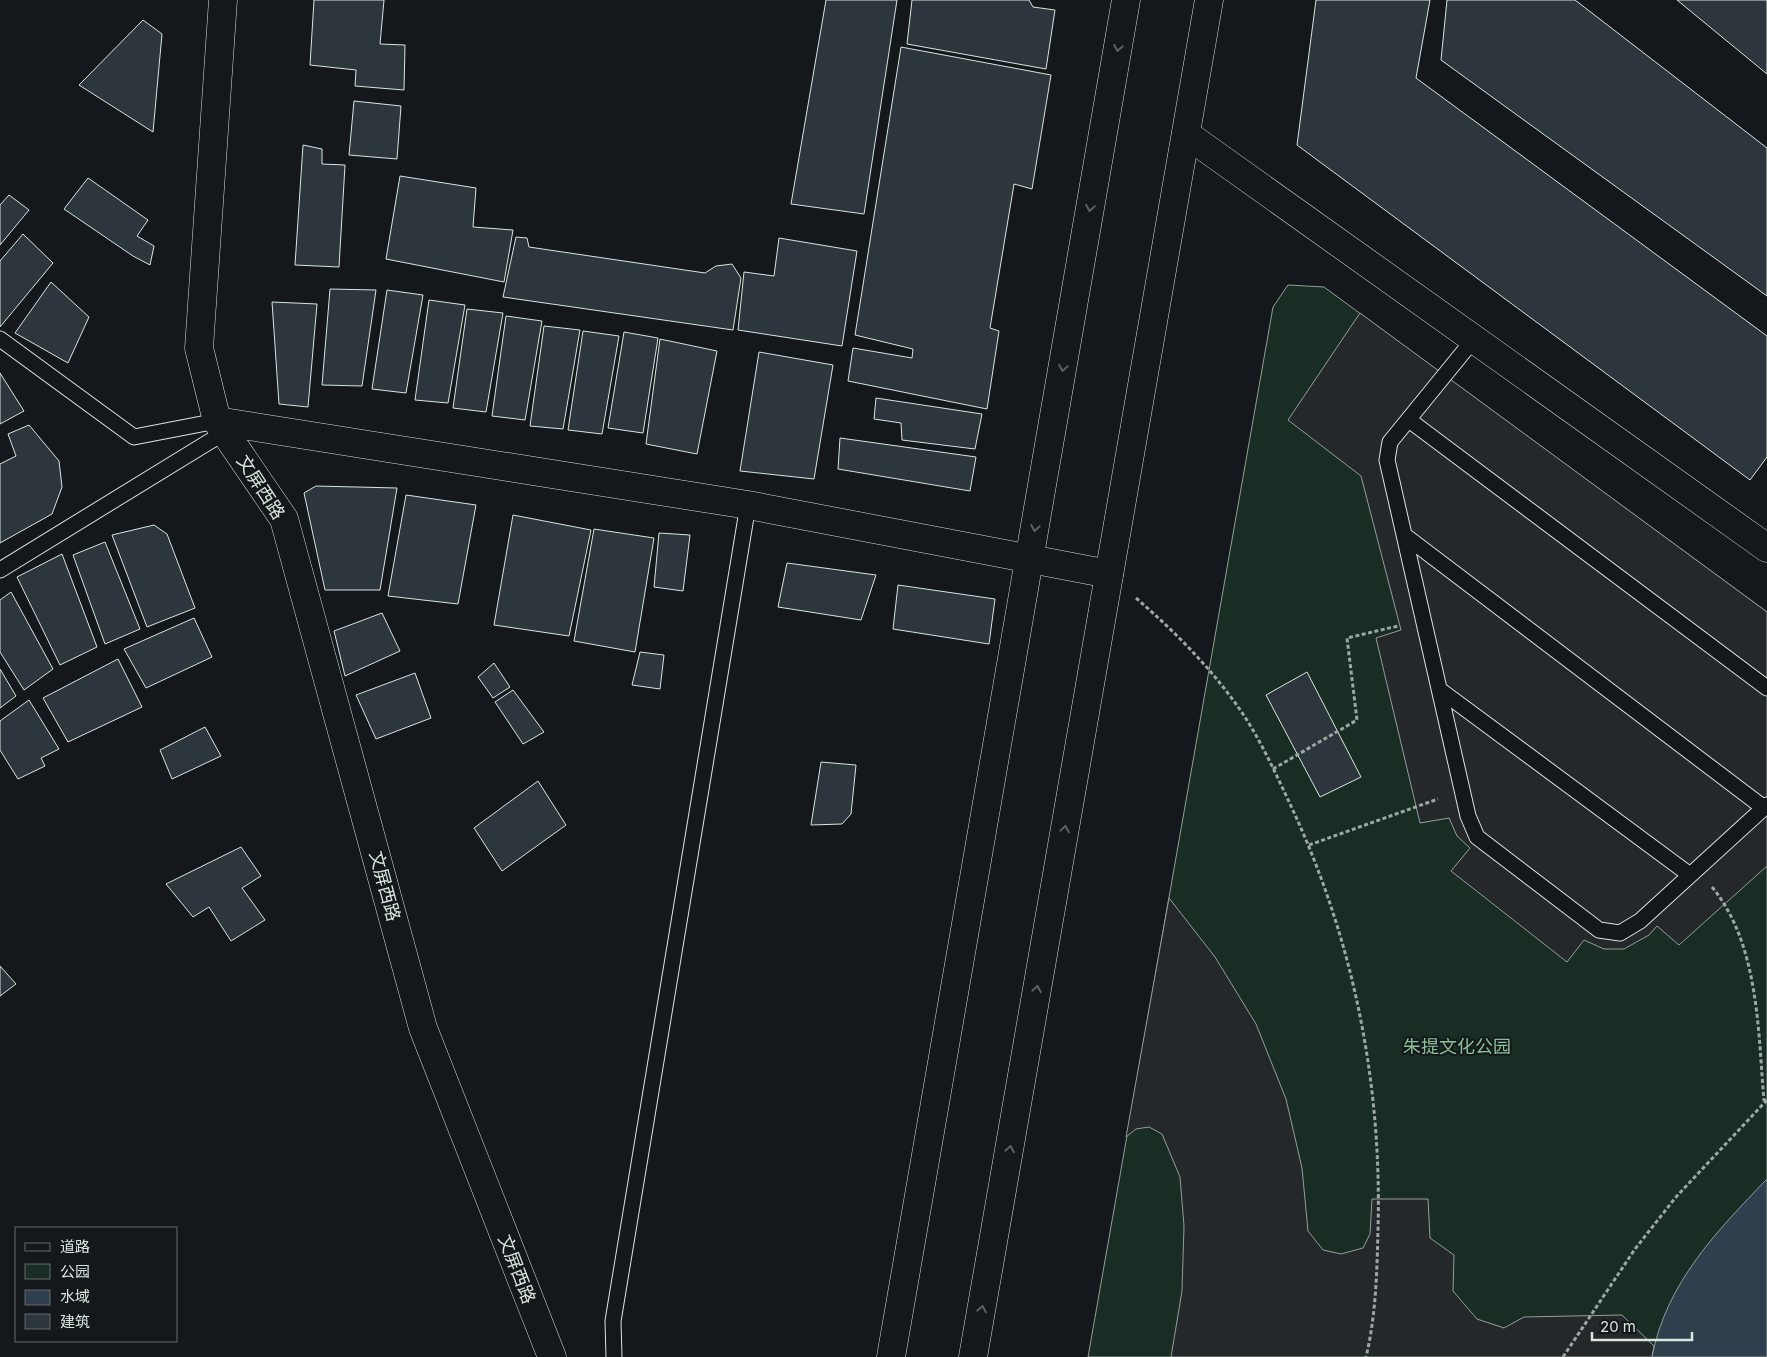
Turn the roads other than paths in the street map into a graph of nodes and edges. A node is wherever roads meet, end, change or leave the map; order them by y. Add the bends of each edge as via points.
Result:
1 (223, 0) edge
2 (1126, 0) edge
3 (1209, 0) edge
4 (1186, 134) junction
5 (0, 339) edge
6 (1474, 339) junction
7 (1409, 420) junction
8 (221, 426) junction
9 (748, 504) junction
10 (1404, 535) junction
11 (1767, 548) edge
12 (1030, 559) junction
13 (0, 570) edge
14 (1109, 574) junction
15 (1767, 688) edge
16 (1440, 690) junction
17 (1765, 807) edge
18 (1694, 872) junction
19 (552, 1357) edge
20 (614, 1357) edge
21 (892, 1357) edge
22 (973, 1357) edge

1 - 8 main road via 199,348
2 -> 12 main road
3 - 4 main road
4 - 6 main road
4 - 14 main road
5 - 8 lane via 134,437
6 - 7 lane
6 - 11 main road
7 - 10 lane via 1390,442 1387,460
7 - 15 lane
8 - 9 main road
8 - 13 lane
8 - 19 main road, 文屏西路 via 284,519 424,1028
9 - 12 main road
9 - 20 lane via 613,1321
10 - 16 lane
10 - 17 lane
12 - 14 main road
12 - 21 main road
22 -> 14 main road
16 - 18 lane
16 - 18 lane via 1468,816 1477,837 1598,930 1620,933 1640,921
17 - 18 lane

